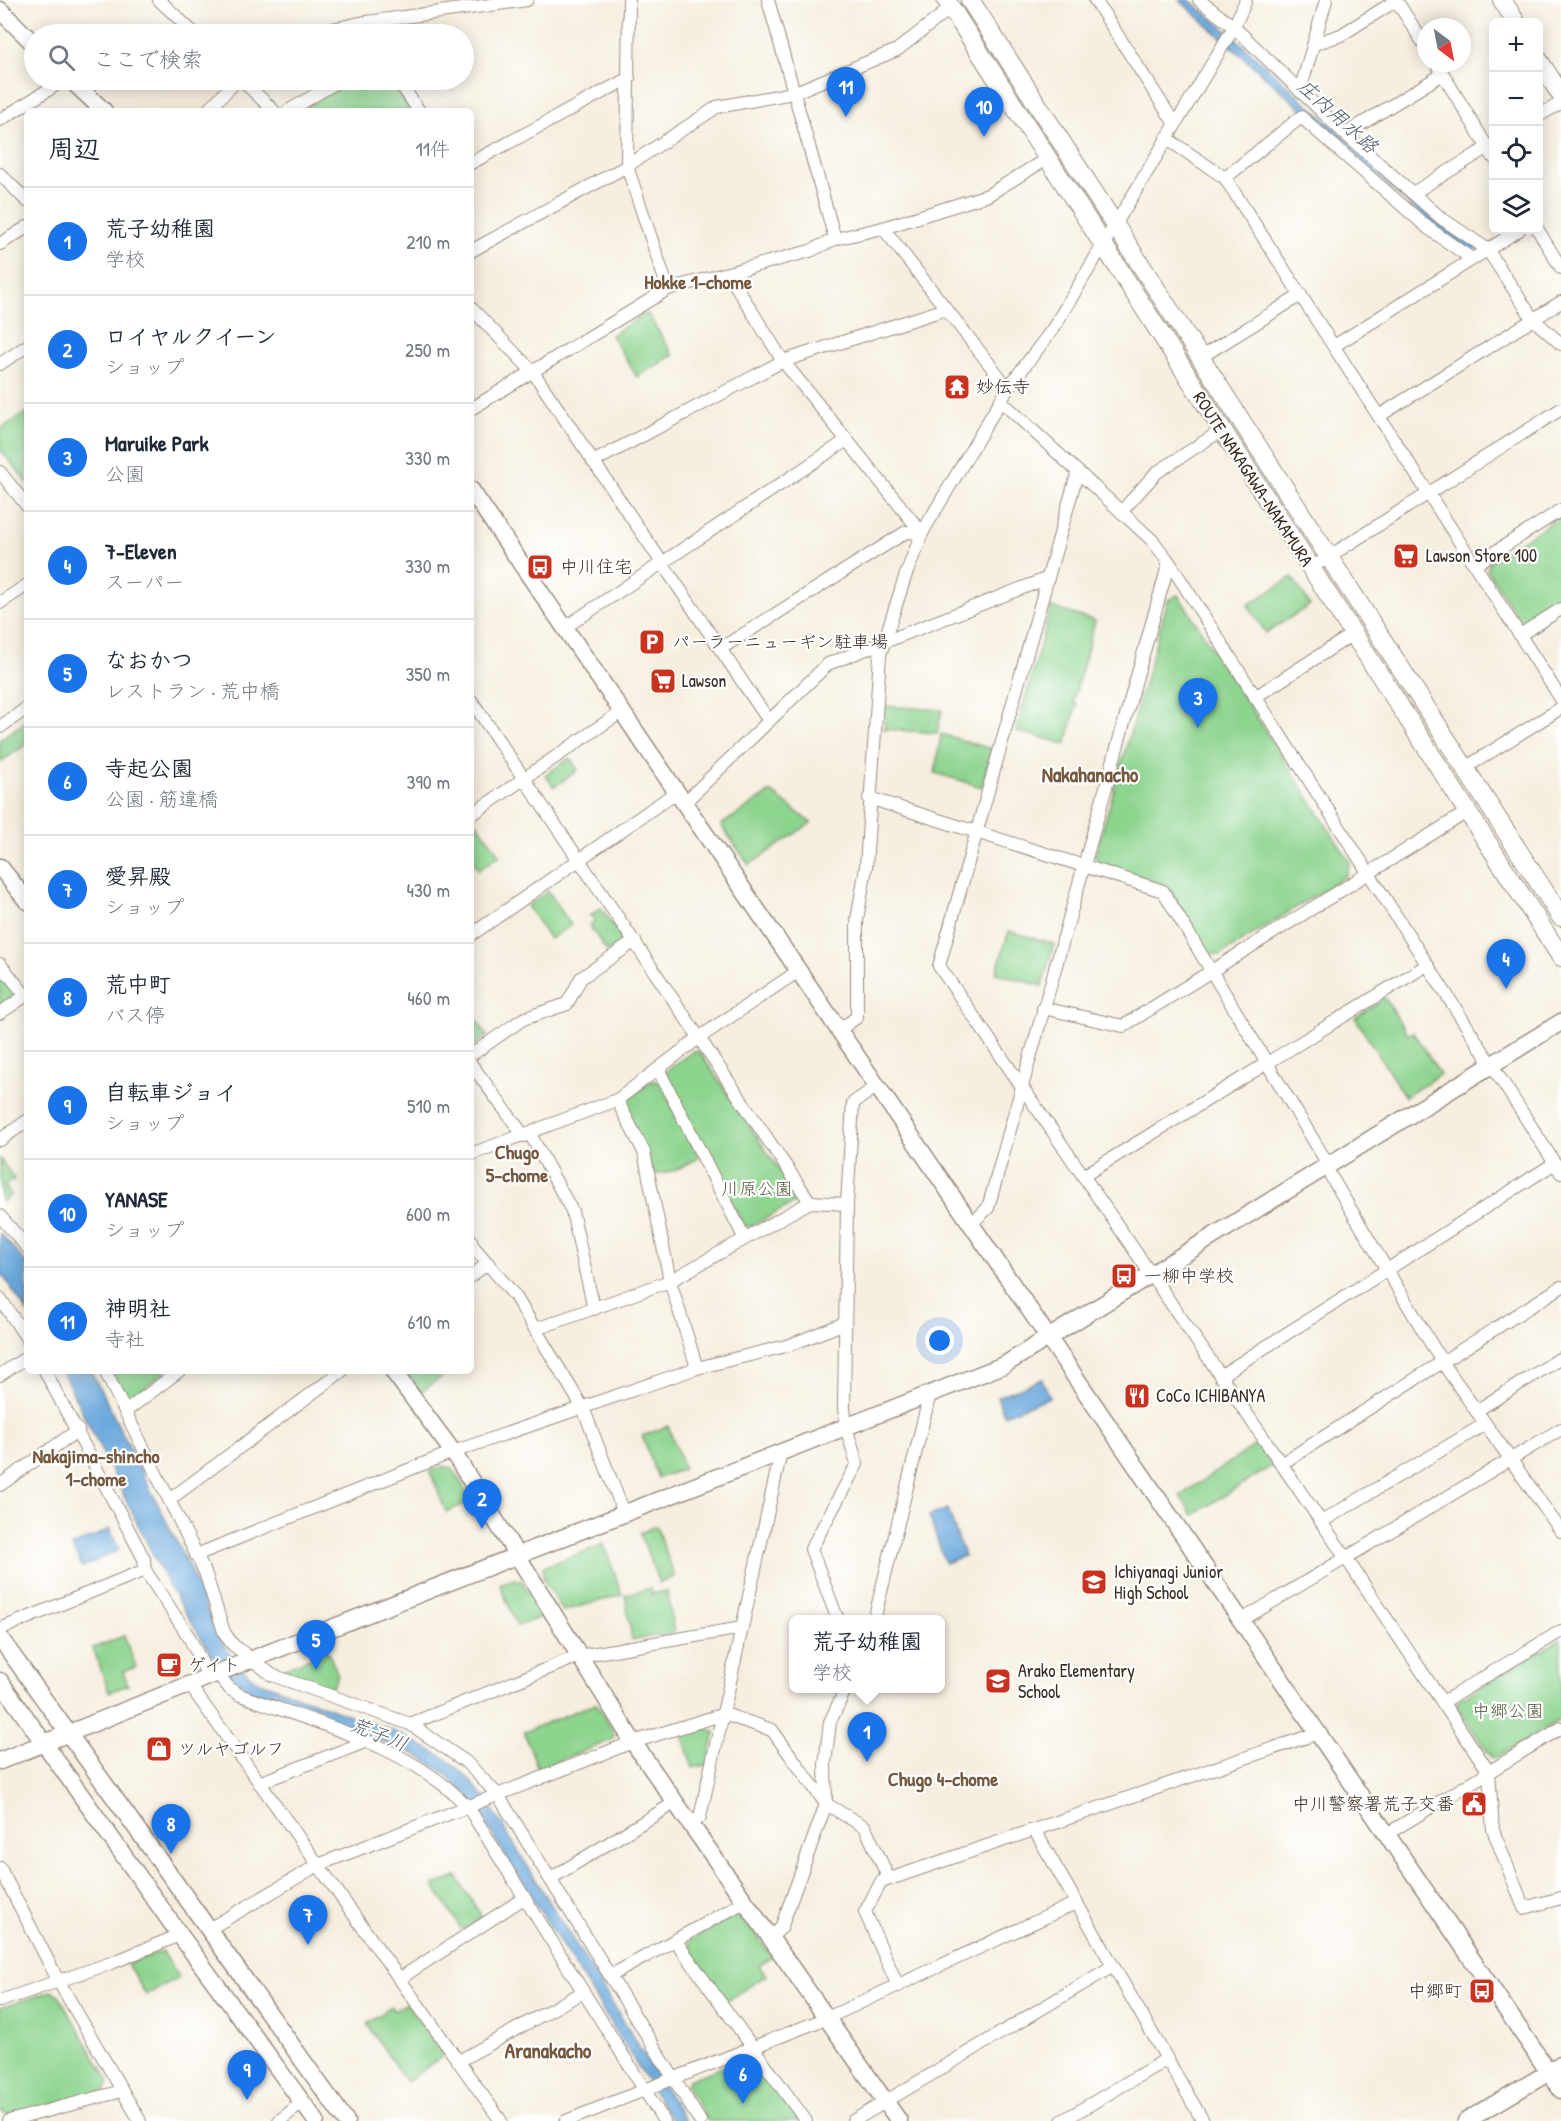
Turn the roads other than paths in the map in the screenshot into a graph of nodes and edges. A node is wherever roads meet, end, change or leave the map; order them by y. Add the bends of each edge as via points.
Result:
1 (159, 0) edge
2 (527, 0) edge
3 (629, 0) edge
4 (768, 0) edge
5 (970, 0) edge
6 (1095, 0) edge
7 (1199, 0) edge
8 (1246, 0) edge
9 (1326, 0) edge
10 (1397, 0) edge
11 (1502, 0) edge
12 (949, 4) edge
13 (0, 10) edge
14 (1513, 18) edge
15 (360, 23) joint
16 (184, 24) edge
17 (355, 24) edge
18 (1232, 30) junction
19 (1417, 32) edge
20 (24, 34) edge
21 (1314, 44) junction
22 (1543, 66) edge
23 (1443, 74) joint
24 (629, 78) junction
25 (48, 90) edge
26 (82, 90) edge
27 (227, 90) edge
28 (252, 90) edge
29 (323, 90) edge
30 (405, 90) edge
31 (1300, 91) junction
32 (793, 93) junction
33 (1561, 95) edge
34 (1561, 103) edge
35 (101, 108) edge
36 (210, 108) edge
37 (271, 108) edge
38 (293, 108) edge
39 (417, 108) edge
40 (1543, 114) edge
41 (0, 120) edge
42 (1175, 124) junction
43 (1345, 134) junction
44 (1166, 138) junction
45 (1489, 145) edge
46 (1489, 152) edge
47 (1048, 158) junction
48 (474, 161) edge
49 (627, 166) junction
50 (0, 174) edge
51 (1225, 178) junction
52 (1413, 193) junction
53 (24, 198) edge
54 (1114, 223) junction
55 (883, 228) junction
56 (24, 229) edge
57 (1512, 234) edge
58 (1540, 234) edge
59 (834, 239) junction
60 (1102, 242) junction
61 (0, 244) edge
62 (474, 249) edge
63 (1487, 249) junction
64 (1472, 259) junction
65 (1561, 267) edge
66 (729, 275) junction
67 (668, 289) junction
68 (1301, 295) junction
69 (1561, 302) edge
70 (946, 309) junction
71 (474, 311) edge
72 (1533, 320) junction
73 (1561, 344) edge
74 (1334, 346) junction
75 (24, 348) edge
76 (1201, 357) junction
77 (783, 361) junction
78 (0, 363) edge
79 (533, 372) junction
80 (1008, 388) junction
81 (1002, 401) junction
82 (474, 407) edge
83 (1561, 408) edge
84 (1379, 416) junction
85 (1222, 430) junction
86 (847, 440) junction
87 (593, 462) junction
88 (1077, 474) junction
89 (2, 479) edge
90 (1429, 493) junction
91 (474, 494) edge
92 (24, 503) edge
93 (1561, 510) edge
94 (1121, 512) junction
95 (922, 533) junction
96 (1330, 556) junction
97 (1169, 562) junction
98 (662, 563) junction
99 (1476, 564) junction
100 (1311, 568) junction
101 (1048, 578) junction
102 (24, 587) edge
103 (0, 603) edge
104 (1561, 609) edge
105 (564, 628) junction
106 (1353, 634) junction
107 (1520, 634) junction
108 (884, 642) junction
109 (720, 649) junction
110 (1255, 697) junction
111 (1561, 699) edge
112 (474, 704) edge
113 (1561, 708) edge
114 (24, 710) edge
115 (621, 712) junction
116 (769, 721) junction
117 (0, 727) edge
118 (1465, 768) junction
119 (525, 778) junction
120 (868, 798) junction
121 (679, 799) junction
122 (1467, 812) junction
123 (474, 813) edge
124 (978, 832) junction
125 (580, 859) junction
126 (1082, 865) junction
127 (0, 867) edge
128 (1369, 874) junction
129 (24, 897) edge
130 (1561, 917) edge
131 (474, 933) edge
132 (635, 941) junction
133 (1561, 957) edge
134 (0, 964) edge
135 (1427, 965) junction
136 (797, 972) junction
137 (1212, 972) junction
138 (24, 993) edge
139 (24, 996) edge
140 (1043, 1008) junction
141 (0, 1013) edge
142 (1561, 1022) edge
143 (837, 1031) junction
144 (699, 1037) junction
145 (474, 1053) edge
146 (1267, 1064) junction
147 (1491, 1065) junction
148 (474, 1068) edge
149 (658, 1069) junction
150 (1021, 1086) junction
151 (876, 1087) junction
152 (617, 1100) junction
153 (24, 1123) edge
154 (527, 1135) junction
155 (0, 1140) edge
156 (474, 1153) edge
157 (1327, 1167) junction
158 (1558, 1168) edge
159 (1083, 1176) junction
160 (810, 1202) junction
161 (847, 1204) junction
162 (0, 1216) edge
163 (970, 1226) junction
164 (744, 1237) junction
165 (24, 1242) edge
166 (474, 1244) edge
167 (488, 1263) junction
168 (1386, 1270) junction
169 (474, 1274) edge
170 (1151, 1276) junction
171 (670, 1281) junction
172 (1561, 1287) edge
173 (0, 1298) edge
174 (594, 1309) junction
175 (845, 1323) junction
176 (536, 1329) junction
177 (24, 1334) edge
178 (1048, 1340) junction
179 (1561, 1358) edge
180 (24, 1359) edge
181 (1442, 1362) junction
182 (697, 1368) junction
183 (47, 1374) edge
184 (107, 1374) edge
185 (175, 1374) edge
186 (338, 1374) edge
187 (395, 1374) edge
188 (0, 1375) edge
189 (1220, 1376) junction
190 (930, 1394) junction
191 (583, 1408) junction
192 (126, 1411) junction
193 (1476, 1411) junction
194 (1485, 1424) junction
195 (846, 1427) junction
196 (1561, 1429) edge
197 (78, 1430) junction
198 (453, 1452) junction
199 (782, 1452) junction
200 (1510, 1459) junction
201 (1281, 1464) junction
202 (0, 1485) edge
203 (169, 1500) junction
204 (624, 1513) junction
205 (1321, 1522) junction
206 (1561, 1531) edge
207 (196, 1555) junction
208 (517, 1555) junction
209 (1346, 1558) junction
210 (145, 1570) junction
211 (836, 1615) edge
212 (875, 1615) edge
213 (1242, 1620) junction
214 (742, 1628) junction
215 (0, 1629) edge
216 (1561, 1631) edge
217 (0, 1638) edge
218 (579, 1656) junction
219 (245, 1662) junction
220 (213, 1675) junction
221 (0, 1681) edge
222 (189, 1684) junction
223 (844, 1693) edge
224 (1443, 1702) junction
225 (724, 1714) junction
226 (410, 1724) junction
227 (1561, 1728) edge
228 (67, 1732) junction
229 (1318, 1733) junction
230 (44, 1742) junction
231 (365, 1742) junction
232 (633, 1742) junction
233 (0, 1761) edge
234 (1489, 1772) junction
235 (259, 1783) junction
236 (494, 1797) junction
237 (676, 1802) junction
238 (826, 1804) junction
239 (470, 1806) junction
240 (692, 1824) junction
241 (1035, 1831) junction
242 (1387, 1834) junction
243 (318, 1865) junction
244 (0, 1868) edge
245 (550, 1879) junction
246 (889, 1879) junction
247 (4, 1884) edge
248 (524, 1898) junction
249 (746, 1901) junction
250 (1560, 1902) edge
251 (1076, 1903) junction
252 (208, 1929) junction
253 (180, 1935) junction
254 (771, 1937) junction
255 (675, 1940) junction
256 (1113, 1966) junction
257 (610, 1976) junction
258 (399, 1979) junction
259 (59, 1982) junction
260 (898, 1986) junction
261 (583, 1992) junction
262 (0, 2001) edge
263 (827, 2018) junction
264 (754, 2048) junction
265 (1167, 2059) junction
266 (459, 2061) junction
267 (1555, 2068) edge
268 (670, 2081) junction
269 (647, 2090) junction
270 (1561, 2090) edge
271 (122, 2091) junction
272 (303, 2102) junction
273 (885, 2102) junction
274 (597, 2116) edge
275 (9, 2121) edge
276 (140, 2121) edge
277 (279, 2121) edge
278 (316, 2121) edge
279 (346, 2121) edge
280 (501, 2121) edge
281 (566, 2121) edge
282 (664, 2121) edge
283 (700, 2121) edge
284 (806, 2121) edge
285 (853, 2121) edge
286 (899, 2121) edge
287 (1062, 2121) edge
288 (1203, 2121) edge
289 (1466, 2121) edge

1 - 16 street
2 - 15 street
3 - 24 street
4 - 32 street
5 - 54 main road, ROUTE NAKAGAWA-NAKAMURA
6 - 42 street
7 - 18 street
8 - 18 street
9 - 21 street
10 - 19 street
10 - 21 street via 1341,35
11 - 14 main road
12 - 32 street via 897,50
12 - 47 main road, ROUTE NAKAGAWA-NAKAMURA
13 - 20 street
15 - 17 street
18 - 31 street
18 - 42 street
21 - 31 street
22 - 33 main road
23 - 43 street
23 - 45 street
24 - 48 street
24 - 49 street
25 - 41 street
26 - 35 street
27 - 36 street
28 - 37 street
29 - 38 street
30 - 39 street
31 - 43 street
32 - 49 street via 717,107
32 - 59 street
34 - 40 street
42 - 44 street
43 - 52 street
44 - 51 street
44 - 54 street
46 - 52 street
47 - 55 street via 988,195
47 - 60 main road, ROUTE NAKAGAWA-NAKAMURA
49 - 62 street
49 - 67 street
50 - 53 street
51 - 64 street via 1301,117 1428,228
51 - 68 street
52 - 63 street via 1441,218
54 - 60 street
54 - 76 main road, ROUTE NAKAGAWA-NAKAMURA
55 - 59 street
55 - 70 street
56 - 61 street
57 - 63 street
58 - 65 street
59 - 66 street via 810,251
60 - 80 street via 1052,330
60 - 85 main road, ROUTE NAKAGAWA-NAKAMURA
63 - 64 street
63 - 72 street
64 - 74 street
66 - 67 street
66 - 77 street
67 - 79 street
68 - 74 street
68 - 76 street
69 - 72 street
70 - 77 street
70 - 80 street
71 - 79 street
72 - 73 street
72 - 84 street
74 - 84 street
75 - 78 street
76 - 96 main road, ROUTE NAKAGAWA-NAKAMURA
77 - 86 street
77 - 87 street
79 - 82 street
79 - 87 street
80 - 81 street
81 - 88 street
81 - 95 street
83 - 90 street
84 - 90 street
85 - 94 street via 1156,473
85 - 100 main road, ROUTE NAKAGAWA-NAKAMURA
86 - 95 street
86 - 98 street
87 - 98 street
88 - 94 street
88 - 101 street
89 - 92 street
90 - 96 street
90 - 99 street
91 - 105 street
93 - 99 street
94 - 97 street via 1153,541
95 - 108 street
95 - 109 street via 906,532
96 - 100 street
96 - 118 main road, ROUTE NAKAGAWA-NAKAMURA
97 - 110 street
97 - 126 street
98 - 105 street
98 - 109 street
99 - 107 street
100 - 106 main road, ROUTE NAKAGAWA-NAKAMURA
101 - 108 street
101 - 124 street
102 - 103 street
104 - 107 street
105 - 115 street
106 - 110 street
106 - 122 main road, ROUTE NAKAGAWA-NAKAMURA
107 - 111 street
108 - 116 street via 828,664
108 - 120 street
109 - 116 street
110 - 128 street
112 - 119 street
113 - 118 street
114 - 117 street
115 - 119 street
115 - 121 street
116 - 121 street
118 - 130 main road, ROUTE NAKAGAWA-NAKAMURA
119 - 123 street
119 - 125 street
120 - 124 street
120 - 143 street via 866,867 857,920 857,1017
121 - 125 street
121 - 136 street
122 - 128 street
122 - 133 main road, ROUTE NAKAGAWA-NAKAMURA
124 - 126 street
124 - 150 street via 939,966
125 - 131 street
125 - 132 street
126 - 137 street via 1163,891
126 - 140 street
127 - 129 street
128 - 135 street
128 - 137 street
132 - 144 street
132 - 145 street via 580,978 567,1004 523,1019
134 - 138 street
135 - 146 street
135 - 147 street
136 - 143 street
136 - 144 street
137 - 140 street via 1123,1026
137 - 146 street
139 - 141 street
140 - 150 street
142 - 147 street
143 - 151 street
144 - 149 street
144 - 160 street
146 - 157 street
146 - 159 street
147 - 157 street
147 - 158 street
148 - 154 street
149 - 152 street
149 - 164 street
150 - 159 street
150 - 163 street via 988,1208
151 - 161 street via 853,1103
151 - 163 street
152 - 154 street
152 - 171 street via 644,1152
153 - 155 street
154 - 156 street
154 - 174 street via 572,1211
157 - 168 street
157 - 170 street
158 - 168 street
159 - 170 street
160 - 161 street
160 - 164 street
161 - 175 street
162 - 165 street
163 - 178 street
164 - 171 street
166 - 167 street
167 - 169 street
167 - 176 street
168 - 181 street
168 - 189 street
170 - 178 street
170 - 189 street
171 - 174 street
171 - 182 street
172 - 181 street
173 - 177 street
174 - 176 street
175 - 182 street via 790,1345
175 - 195 street
176 - 191 street
178 - 190 street via 1004,1365
178 - 213 street
179 - 193 street
180 - 188 street
181 - 193 street
181 - 201 street
182 - 191 street
183 - 197 street
184 - 192 street
185 - 192 street
186 - 203 street
187 - 198 street
189 - 201 street
190 - 195 street
190 - 212 street
191 - 198 street
191 - 204 street
192 - 203 street
193 - 194 street
194 - 200 street
194 - 205 street
195 - 199 street
195 - 211 street via 857,1464 811,1549
196 - 200 street
197 - 202 street
197 - 210 street via 144,1559
198 - 207 street
198 - 208 street
199 - 204 street
199 - 214 street
200 - 206 street
200 - 209 street
201 - 205 street
203 - 207 street
204 - 208 street
205 - 209 street
207 - 219 street via 224,1632
208 - 218 street
208 - 219 street
209 - 213 street
209 - 224 street
210 - 215 street
210 - 220 street
213 - 229 street
214 - 218 street
214 - 225 street
216 - 224 street
217 - 228 street
218 - 226 street
218 - 232 street
219 - 220 street
219 - 226 street
220 - 222 street
220 - 231 street via 240,1695
221 - 230 street
222 - 228 street
222 - 235 street
223 - 238 street via 830,1722
224 - 234 street
225 - 232 street
225 - 238 street via 772,1730
225 - 240 street via 700,1817
226 - 236 street via 466,1762
227 - 234 street
228 - 230 street
228 - 252 street
229 - 241 street
229 - 242 street
230 - 233 street
230 - 253 street
231 - 235 street
231 - 239 street via 426,1770
232 - 236 street
232 - 237 street
234 - 242 street
234 - 250 street via 1493,1830 1524,1908
235 - 243 street
236 - 239 street
236 - 245 street
237 - 240 street
237 - 245 street
238 - 246 street via 865,1827
238 - 254 street via 781,1928
239 - 243 street
239 - 248 street
240 - 249 street
241 - 246 street
241 - 251 street
242 - 267 street
243 - 252 street
243 - 258 street
244 - 247 street
245 - 257 street
246 - 260 street via 881,1882 865,1912
247 - 259 street
248 - 258 street
248 - 261 street
249 - 254 street
249 - 255 street
251 - 256 street
251 - 260 street
252 - 279 street
253 - 259 street
253 - 272 street
254 - 263 street
255 - 257 street
255 - 264 street
256 - 265 street
256 - 273 street
257 - 268 street
258 - 266 street
259 - 262 street
259 - 271 street
260 - 263 street
261 - 266 street
261 - 269 street
263 - 264 street
263 - 273 street
264 - 268 street
264 - 284 street
265 - 287 street
265 - 288 street
266 - 280 street
267 - 270 street
267 - 289 street
268 - 269 street
268 - 283 street
269 - 274 street
269 - 282 street
271 - 275 street
271 - 276 street
272 - 277 street
272 - 278 street
273 - 285 street
273 - 286 street
274 - 281 street

